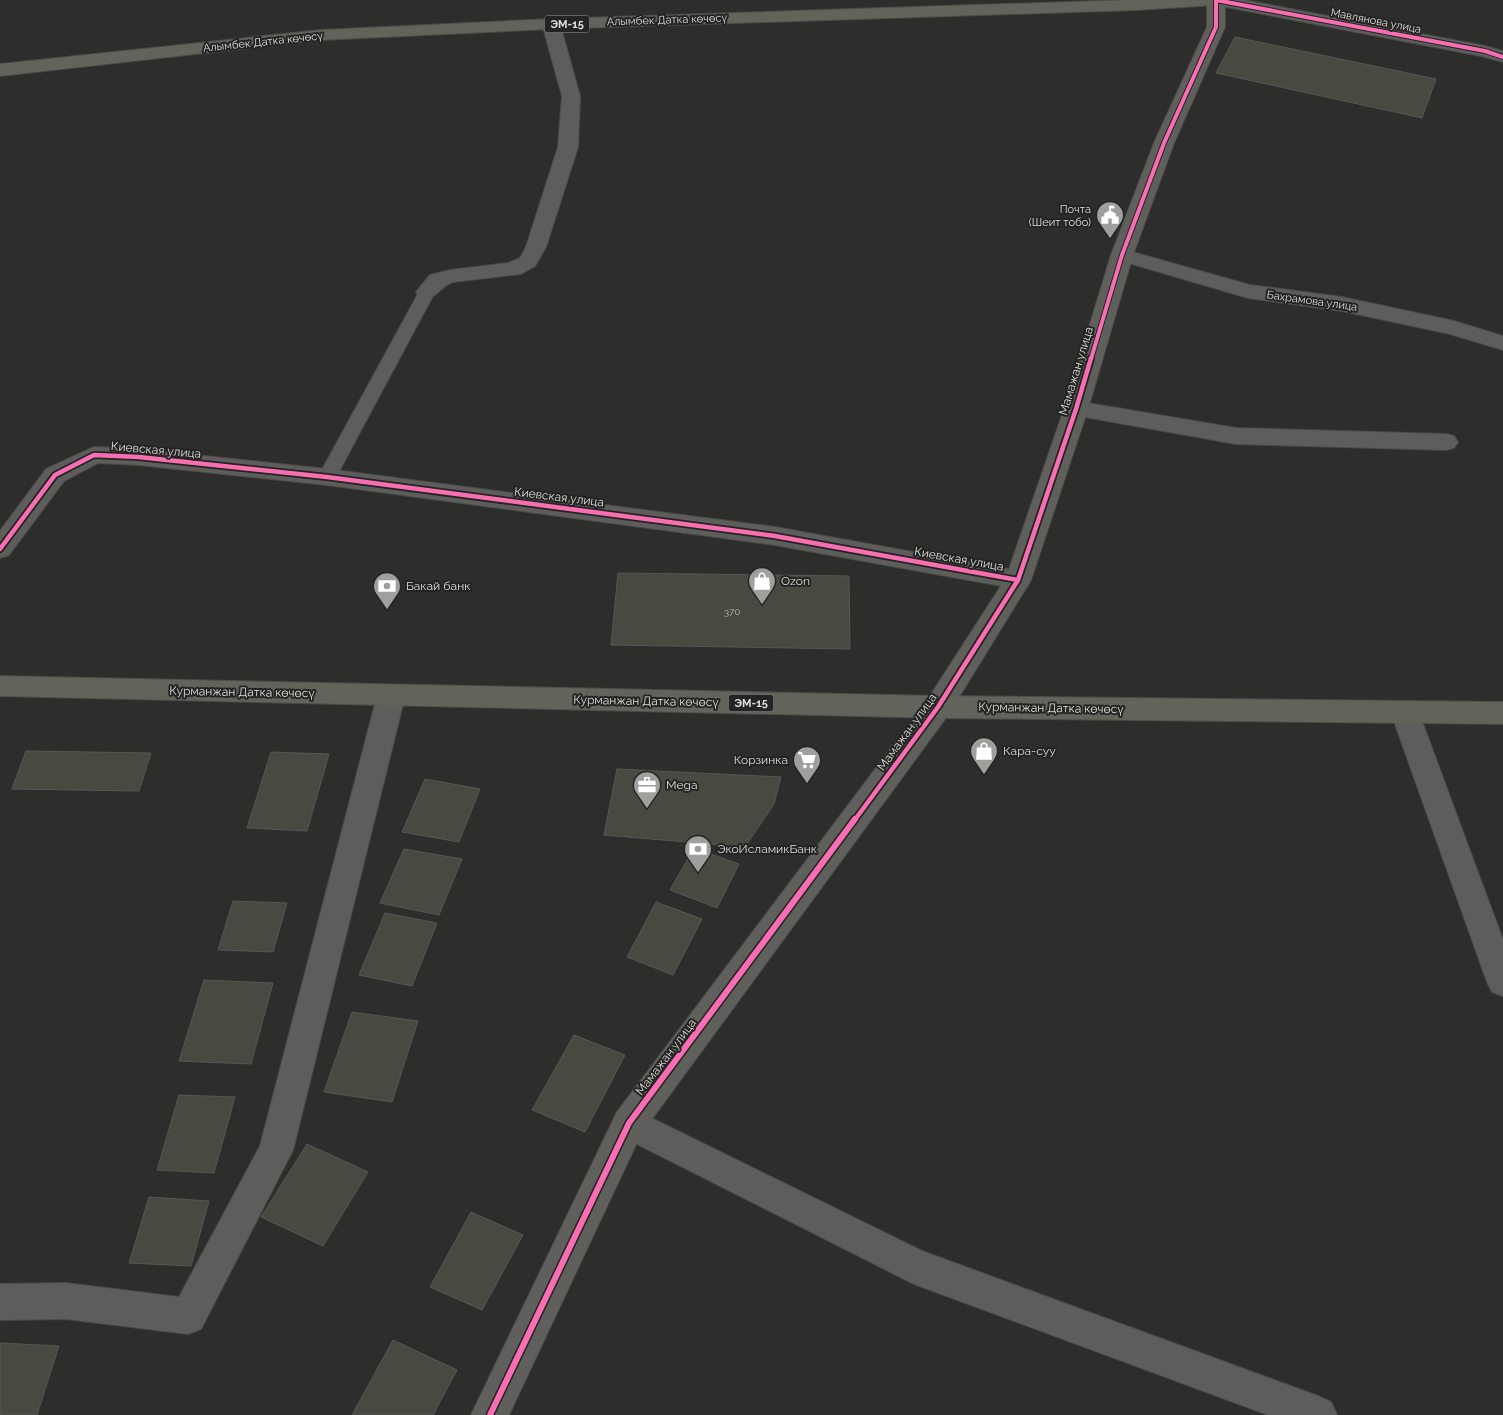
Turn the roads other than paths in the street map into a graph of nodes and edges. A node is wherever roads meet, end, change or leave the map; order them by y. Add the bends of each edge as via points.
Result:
1 (1216, 0) edge
2 (551, 24) junction
3 (1503, 57) edge
4 (0, 70) edge
5 (1122, 255) junction
6 (427, 292) joint
7 (1503, 343) edge
8 (1076, 409) junction
9 (1446, 442) dead end
10 (327, 477) junction
11 (0, 549) edge
12 (1018, 580) junction
13 (0, 686) edge
14 (391, 696) junction
15 (938, 707) junction
16 (1405, 712) junction
17 (1503, 713) edge
18 (1503, 982) edge
19 (630, 1123) junction
20 (0, 1302) edge
21 (490, 1415) edge
22 (1318, 1415) edge

1 - 2 main road, Алымбек Датка көчөсү / ЭМ-15
1 - 3 street, Мавлянова улица
1 - 5 street, Мамажан улица via 1216,26 1164,143
2 - 4 main road, Алымбек Датка көчөсү / ЭМ-15 via 321,35
2 - 6 street via 571,96 568,147 536,247 528,262 513,269 450,276 438,280
5 - 7 street, Бахрамова улица via 1248,291 1342,304 1454,328
5 - 8 street, Мамажан улица
6 - 10 lane
8 - 9 street via 1236,436
8 - 12 street, Мамажан улица
10 - 11 street, Киевская улица via 94,455 55,475
10 - 12 street, Киевская улица via 775,536
12 - 15 street, Мамажан улица
13 - 14 main road, Курманжан Датка көчөсү / ЭМ-15
14 - 15 main road, Курманжан Датка көчөсү / ЭМ-15
14 - 20 street via 276,1150 188,1316 66,1301
15 - 16 main road, Курманжан Датка көчөсү / ЭМ-15
15 - 19 street, Мамажан улица
16 - 17 main road, Курманжан Датка көчөсү / ЭМ-15
16 - 18 street
19 - 21 street, Мамажан улица
19 - 22 street via 914,1266

